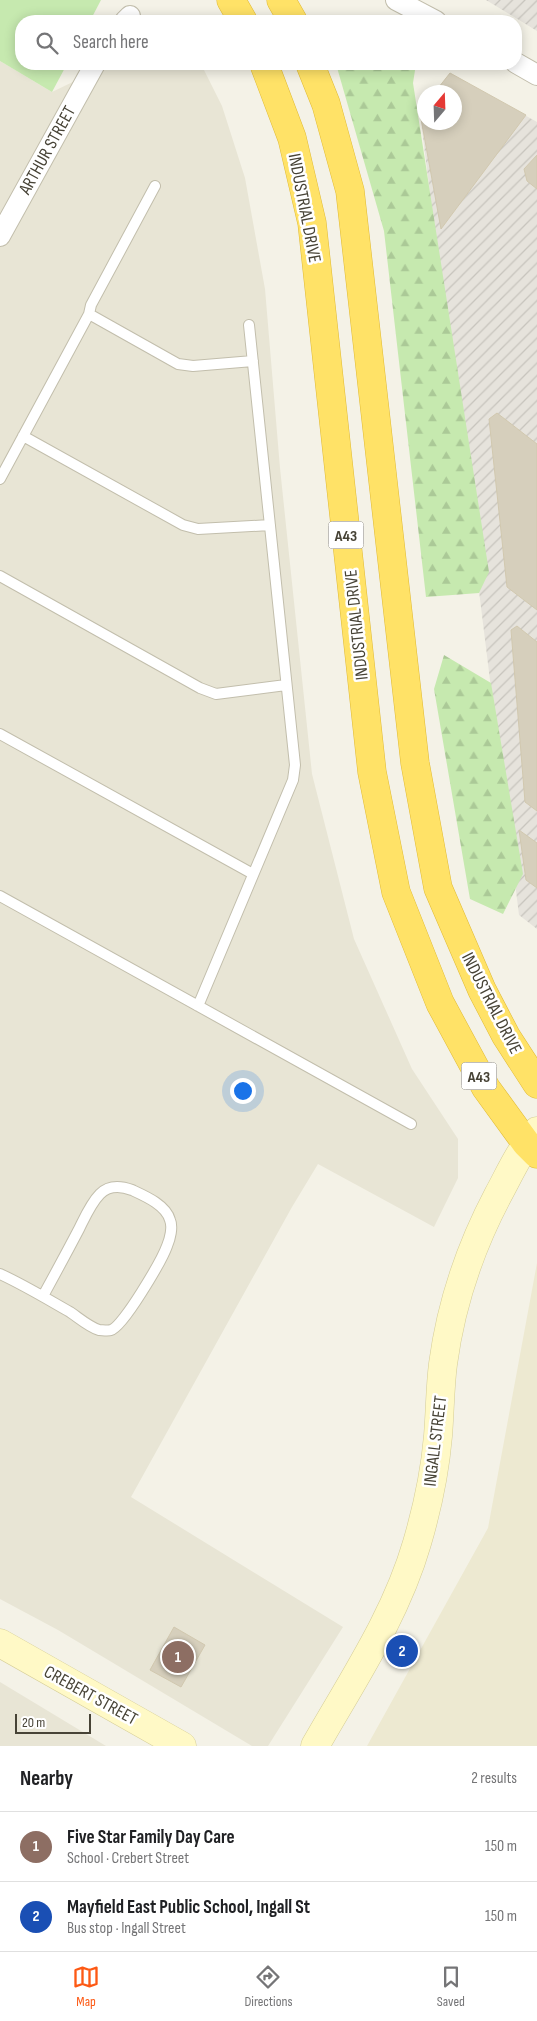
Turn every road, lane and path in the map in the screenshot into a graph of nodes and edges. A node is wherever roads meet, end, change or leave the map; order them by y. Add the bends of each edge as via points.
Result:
1 (231, 0) edge
2 (281, 0) edge
3 (396, 0) edge
4 (240, 15) edge
5 (290, 15) edge
6 (425, 15) edge
7 (522, 67) edge
8 (92, 70) edge
9 (266, 70) edge
10 (312, 70) edge
11 (537, 75) edge
12 (155, 186) dead end
13 (0, 236) edge
14 (89, 314) junction
15 (249, 326) dead end
16 (252, 361) junction
17 (23, 436) junction
18 (0, 479) edge
19 (270, 525) junction
20 (0, 576) edge
21 (286, 686) junction
22 (0, 734) edge
23 (253, 874) junction
24 (0, 896) edge
25 (198, 1006) junction
26 (537, 1084) edge
27 (411, 1124) dead end
28 (533, 1143) edge
29 (0, 1274) edge
30 (43, 1296) junction
31 (0, 1643) edge
32 (182, 1746) edge
33 (315, 1746) edge

1 - 4 highway
2 - 5 highway
3 - 6 street
7 - 11 street
8 - 13 street, ARTHUR STREET
9 - 28 highway, INDUSTRIAL DRIVE / A43 via 292,138 312,223 372,772 396,892 440,1003 486,1088
10 - 26 highway, INDUSTRIAL DRIVE / A43 via 326,104 350,190 415,763 438,888 482,990 506,1036
12 - 14 lane
14 - 16 lane via 178,364 193,366
14 - 17 lane
15 - 16 lane
16 - 19 lane
17 - 18 lane
17 - 19 lane via 183,525 198,529
19 - 21 lane
20 - 21 lane via 200,688 216,694
21 - 23 lane via 294,780
22 - 23 lane
23 - 25 lane
24 - 25 lane
25 - 27 lane
28 - 33 main road, INGALL STREET via 491,1209 460,1280 443,1365 433,1471 417,1544 402,1586 380,1632
29 - 30 lane
30 - 30 lane via 99,1330 111,1330 130,1311 168,1245 171,1232 166,1212 126,1188 117,1186 101,1192
31 - 32 main road, CREBERT STREET

